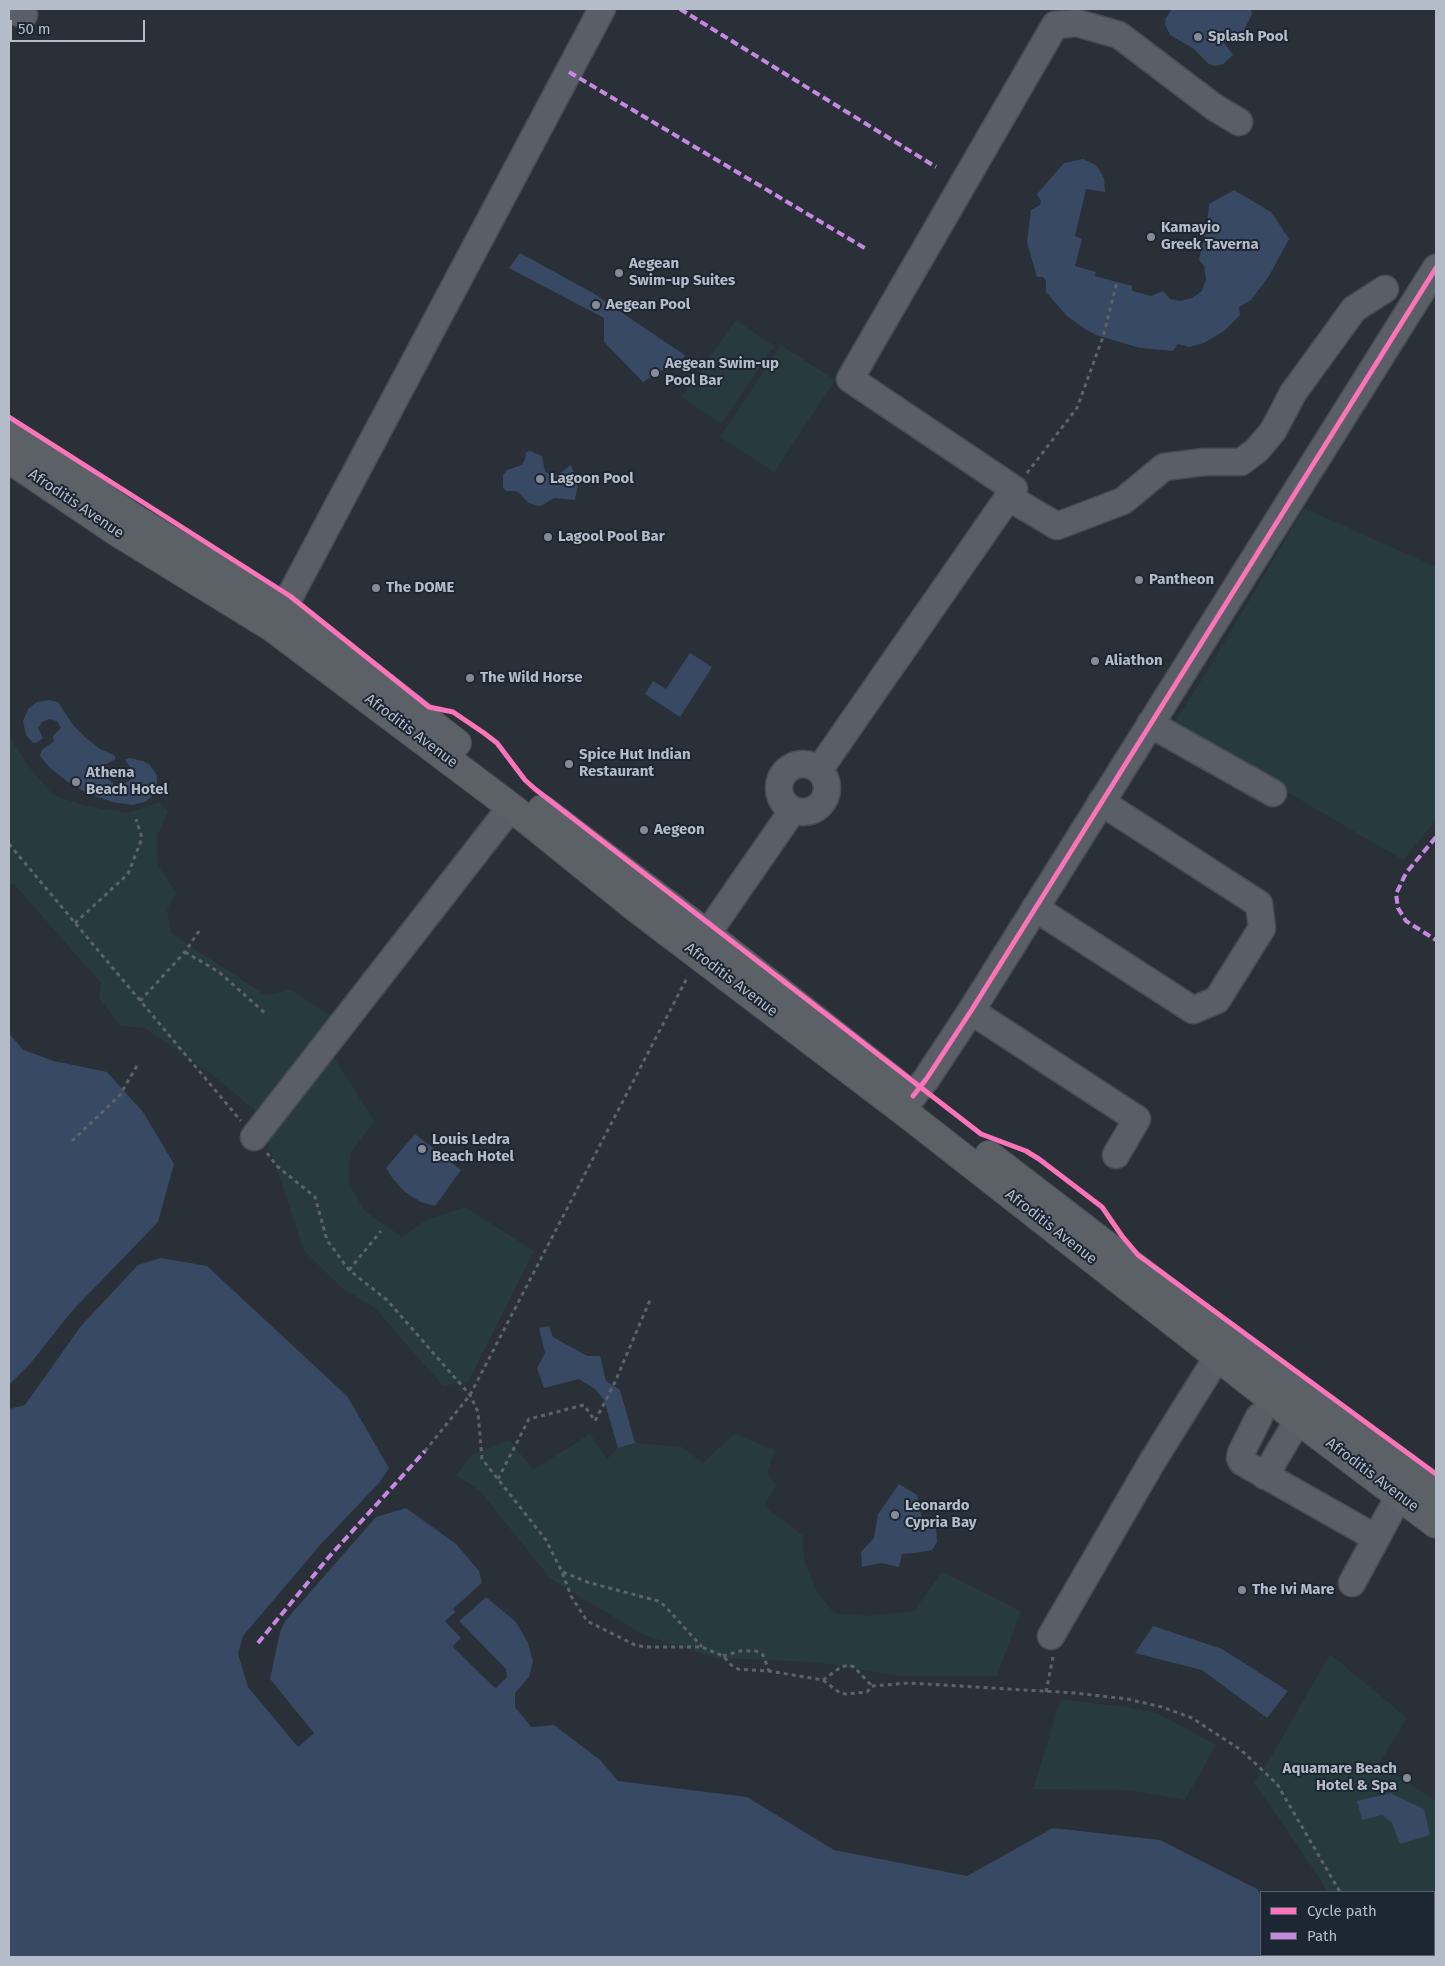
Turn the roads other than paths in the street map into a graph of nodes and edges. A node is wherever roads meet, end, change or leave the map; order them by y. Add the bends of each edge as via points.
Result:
1 (602, 9) edge
2 (1078, 16) edge
3 (1238, 122) dead end
4 (1436, 268) edge
5 (1385, 289) dead end
6 (9, 432) edge
7 (9, 459) edge
8 (1011, 493) junction
9 (278, 618) junction
10 (1150, 724) junction
11 (819, 770) junction
12 (1272, 794) dead end
13 (1101, 802) junction
14 (511, 807) junction
15 (793, 810) junction
16 (1035, 908) junction
17 (703, 944) junction
18 (971, 1011) junction
19 (913, 1096) junction
20 (254, 1137) road end
21 (1116, 1155) dead end
22 (1218, 1356) junction
23 (1259, 1417) dead end
24 (1298, 1420) junction
25 (1265, 1476) junction
26 (1436, 1494) edge
27 (1399, 1496) junction
28 (1436, 1524) edge
29 (1376, 1538) junction
30 (1352, 1583) dead end
31 (1052, 1636) road end

1 - 9 street
2 - 3 street via 1119,35
2 - 8 street via 1055,25 850,379
4 - 10 street
5 - 8 street via 1354,309 1293,393 1273,431 1257,450 1241,462 1164,467 1123,501 1057,526
6 - 9 main road, Afroditis Avenue
7 - 9 main road, Afroditis Avenue via 117,532
8 - 11 street
9 - 14 main road, Afroditis Avenue
9 - 17 main road, Afroditis Avenue via 332,644 520,792
10 - 12 street
10 - 13 street
11 - 15 street via 827,784 825,798 809,812
11 - 15 street via 801,764 783,775 780,796
13 - 16 street
13 - 16 street via 1259,904 1262,928 1218,1000 1193,1010
14 - 17 main road, Afroditis Avenue via 636,908
14 - 20 street
15 - 17 street
16 - 18 street
17 - 19 main road, Afroditis Avenue
17 - 22 main road, Afroditis Avenue
18 - 19 street
18 - 21 street via 1137,1119
19 - 26 main road, Afroditis Avenue
22 - 24 main road, Afroditis Avenue
22 - 31 street via 1152,1462
23 - 25 street via 1240,1458
24 - 25 street
24 - 27 main road, Afroditis Avenue
25 - 29 street
27 - 28 main road, Afroditis Avenue
27 - 29 street
29 - 30 street

